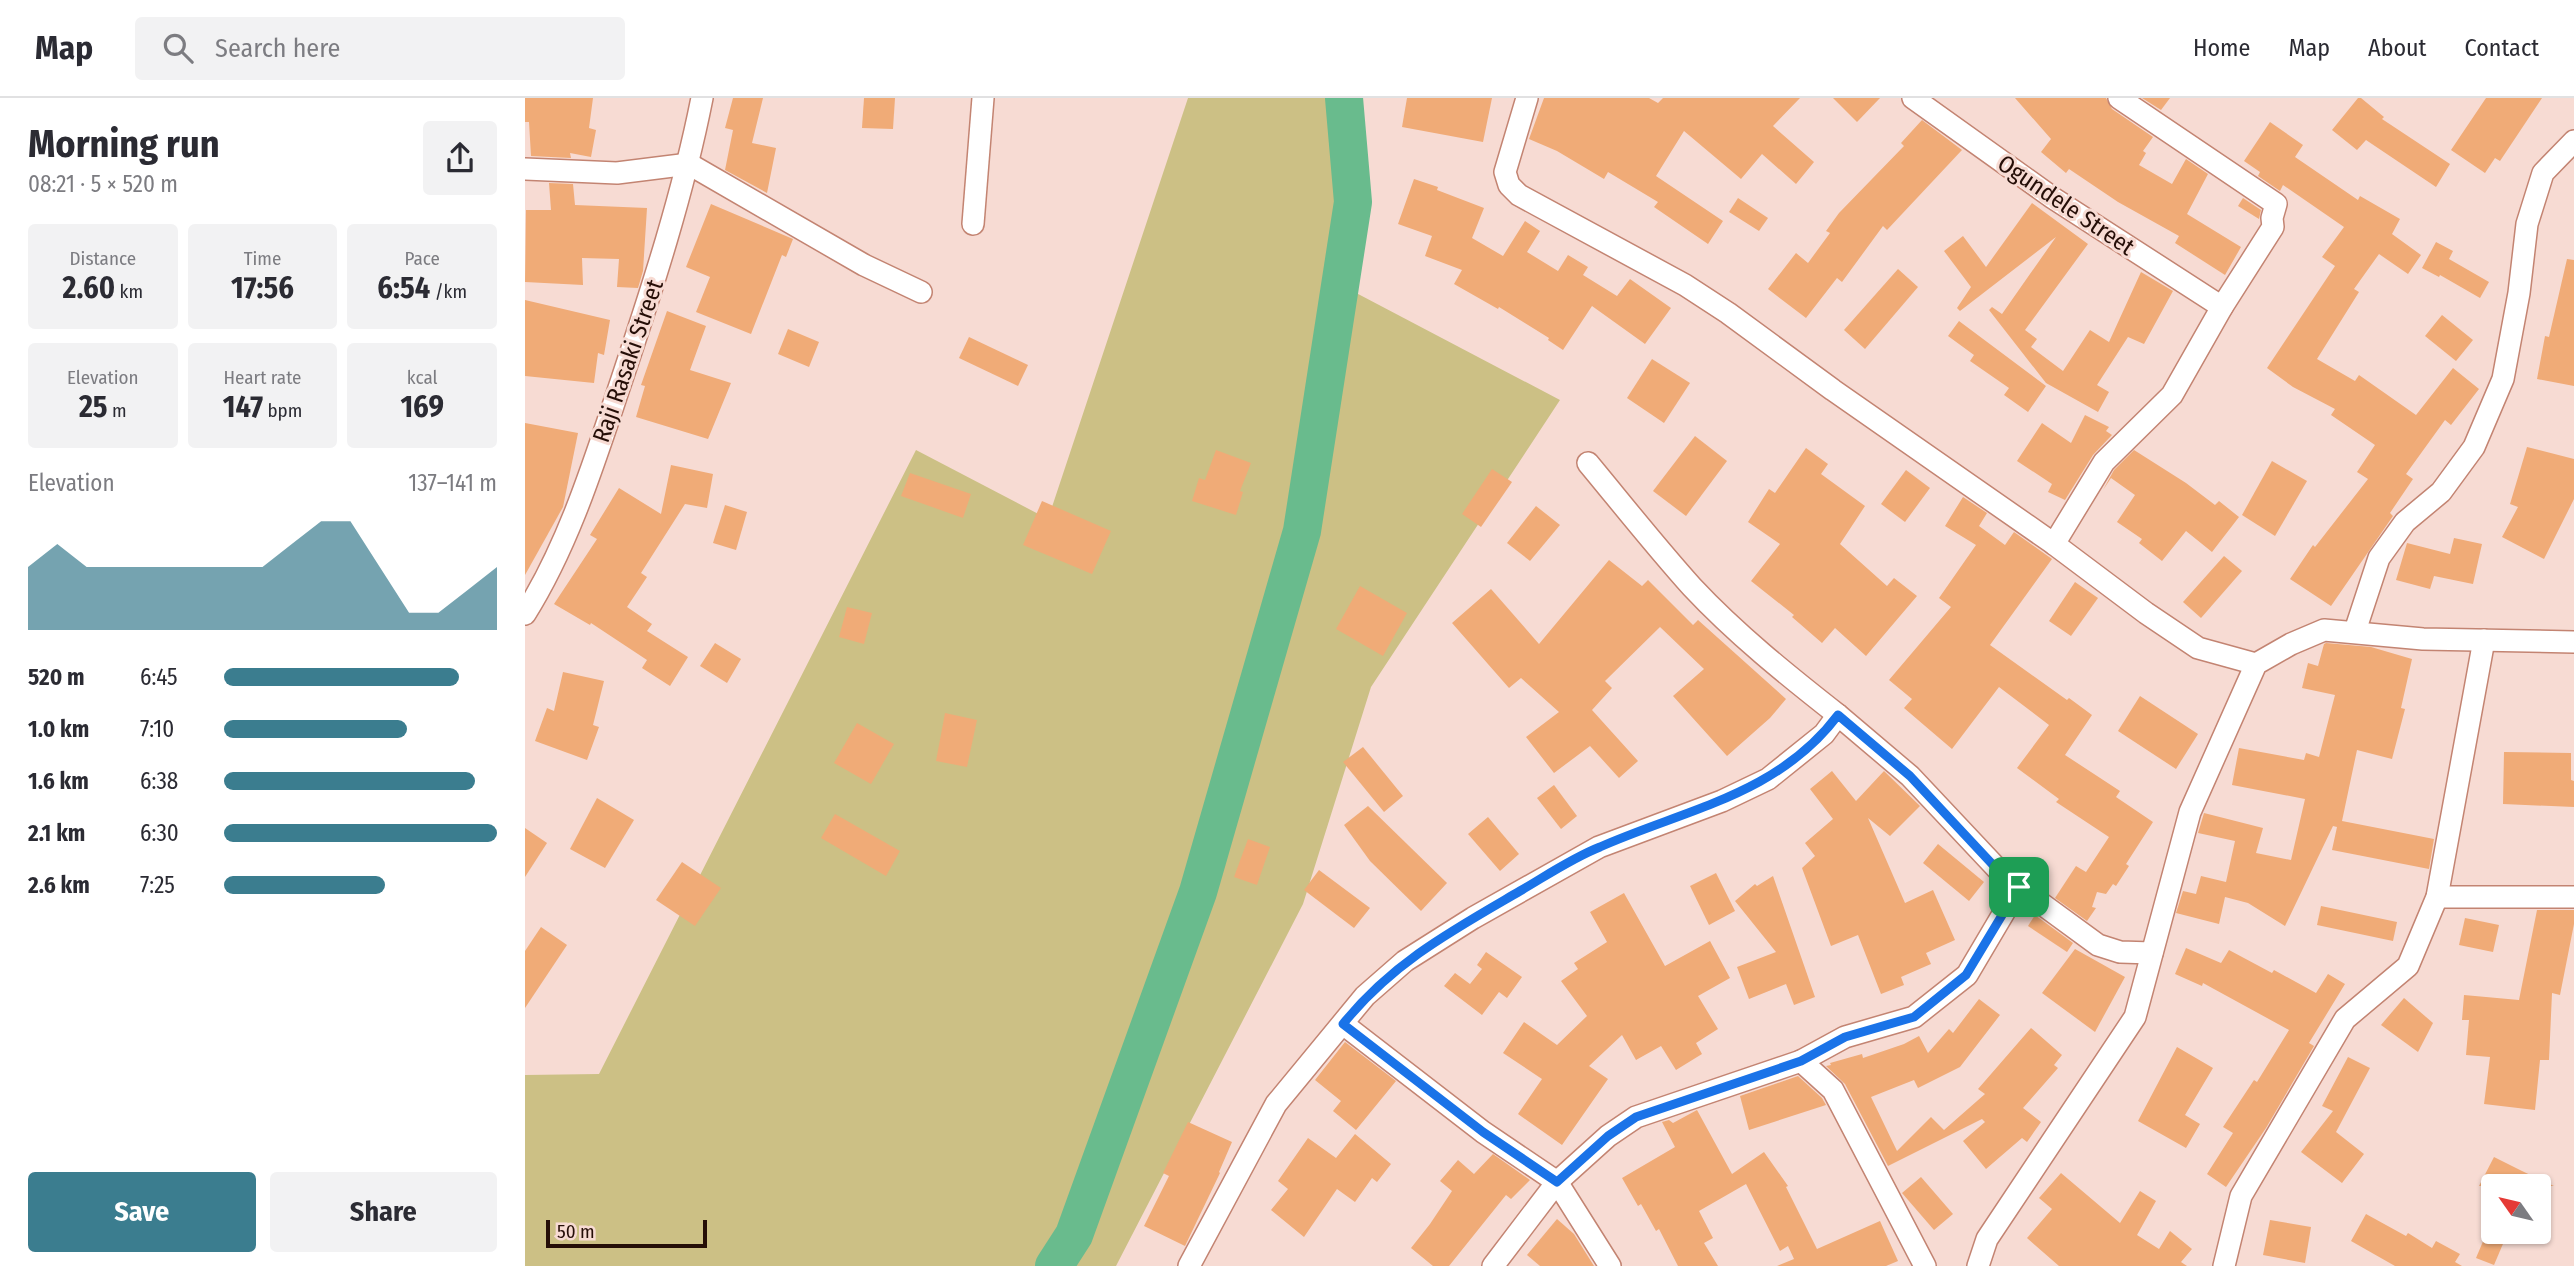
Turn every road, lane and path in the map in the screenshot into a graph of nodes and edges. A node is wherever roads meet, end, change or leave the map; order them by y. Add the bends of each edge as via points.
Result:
1 (702, 98) edge
2 (983, 98) edge
3 (1527, 98) edge
4 (1913, 98) edge
5 (2119, 98) edge
6 (2574, 141) edge
7 (689, 164) junction
8 (525, 169) edge
9 (972, 225) dead end
10 (921, 292) dead end
11 (2222, 307) junction
12 (1588, 463) dead end
13 (2054, 544) junction
14 (525, 614) edge
15 (2355, 631) junction
16 (2484, 640) junction
17 (2574, 642) edge
18 (2256, 664) junction
19 (1838, 715) junction
20 (2019, 887) junction
21 (2437, 897) junction
22 (2574, 897) edge
23 (2153, 953) junction
24 (1343, 1024) junction
25 (1801, 1061) junction
26 (1557, 1182) junction
27 (1189, 1266) edge
28 (1493, 1266) edge
29 (1610, 1266) edge
30 (1925, 1266) edge
31 (1978, 1266) edge
32 (2224, 1266) edge

1 - 7 street, Raji Rasaki Street
2 - 9 street
3 - 13 street via 1505,172 1519,195 1696,292
4 - 11 street, Ogundele Street via 2053,198
5 - 11 street via 2276,204 2273,227
6 - 15 street via 2543,173 2526,224 2503,379 2474,447 2441,492 2405,522 2379,558
7 - 8 street via 617,173
7 - 10 street via 864,265
7 - 14 street, Raji Rasaki Street via 603,438 548,577
11 - 13 street via 2172,395 2104,462
12 - 19 street via 1691,586 1789,677
13 - 18 street via 2198,648
15 - 16 street
15 - 18 street via 2324,630
16 - 17 street
16 - 21 street
18 - 23 street via 2190,812
19 - 20 street via 1910,776
19 - 24 street via 1824,734 1768,779 1599,847 1473,918 1405,961
20 - 23 street via 2098,945 2120,952
20 - 25 street via 1966,975 1944,995 1914,1017 1845,1037
21 - 22 street
21 - 32 street via 2408,966 2345,1019 2241,1196
23 - 31 street via 2135,1017 1987,1239
24 - 26 street via 1483,1132
24 - 27 street via 1276,1104
25 - 26 street via 1636,1117
25 - 30 street via 1833,1090
26 - 28 street
26 - 29 street

